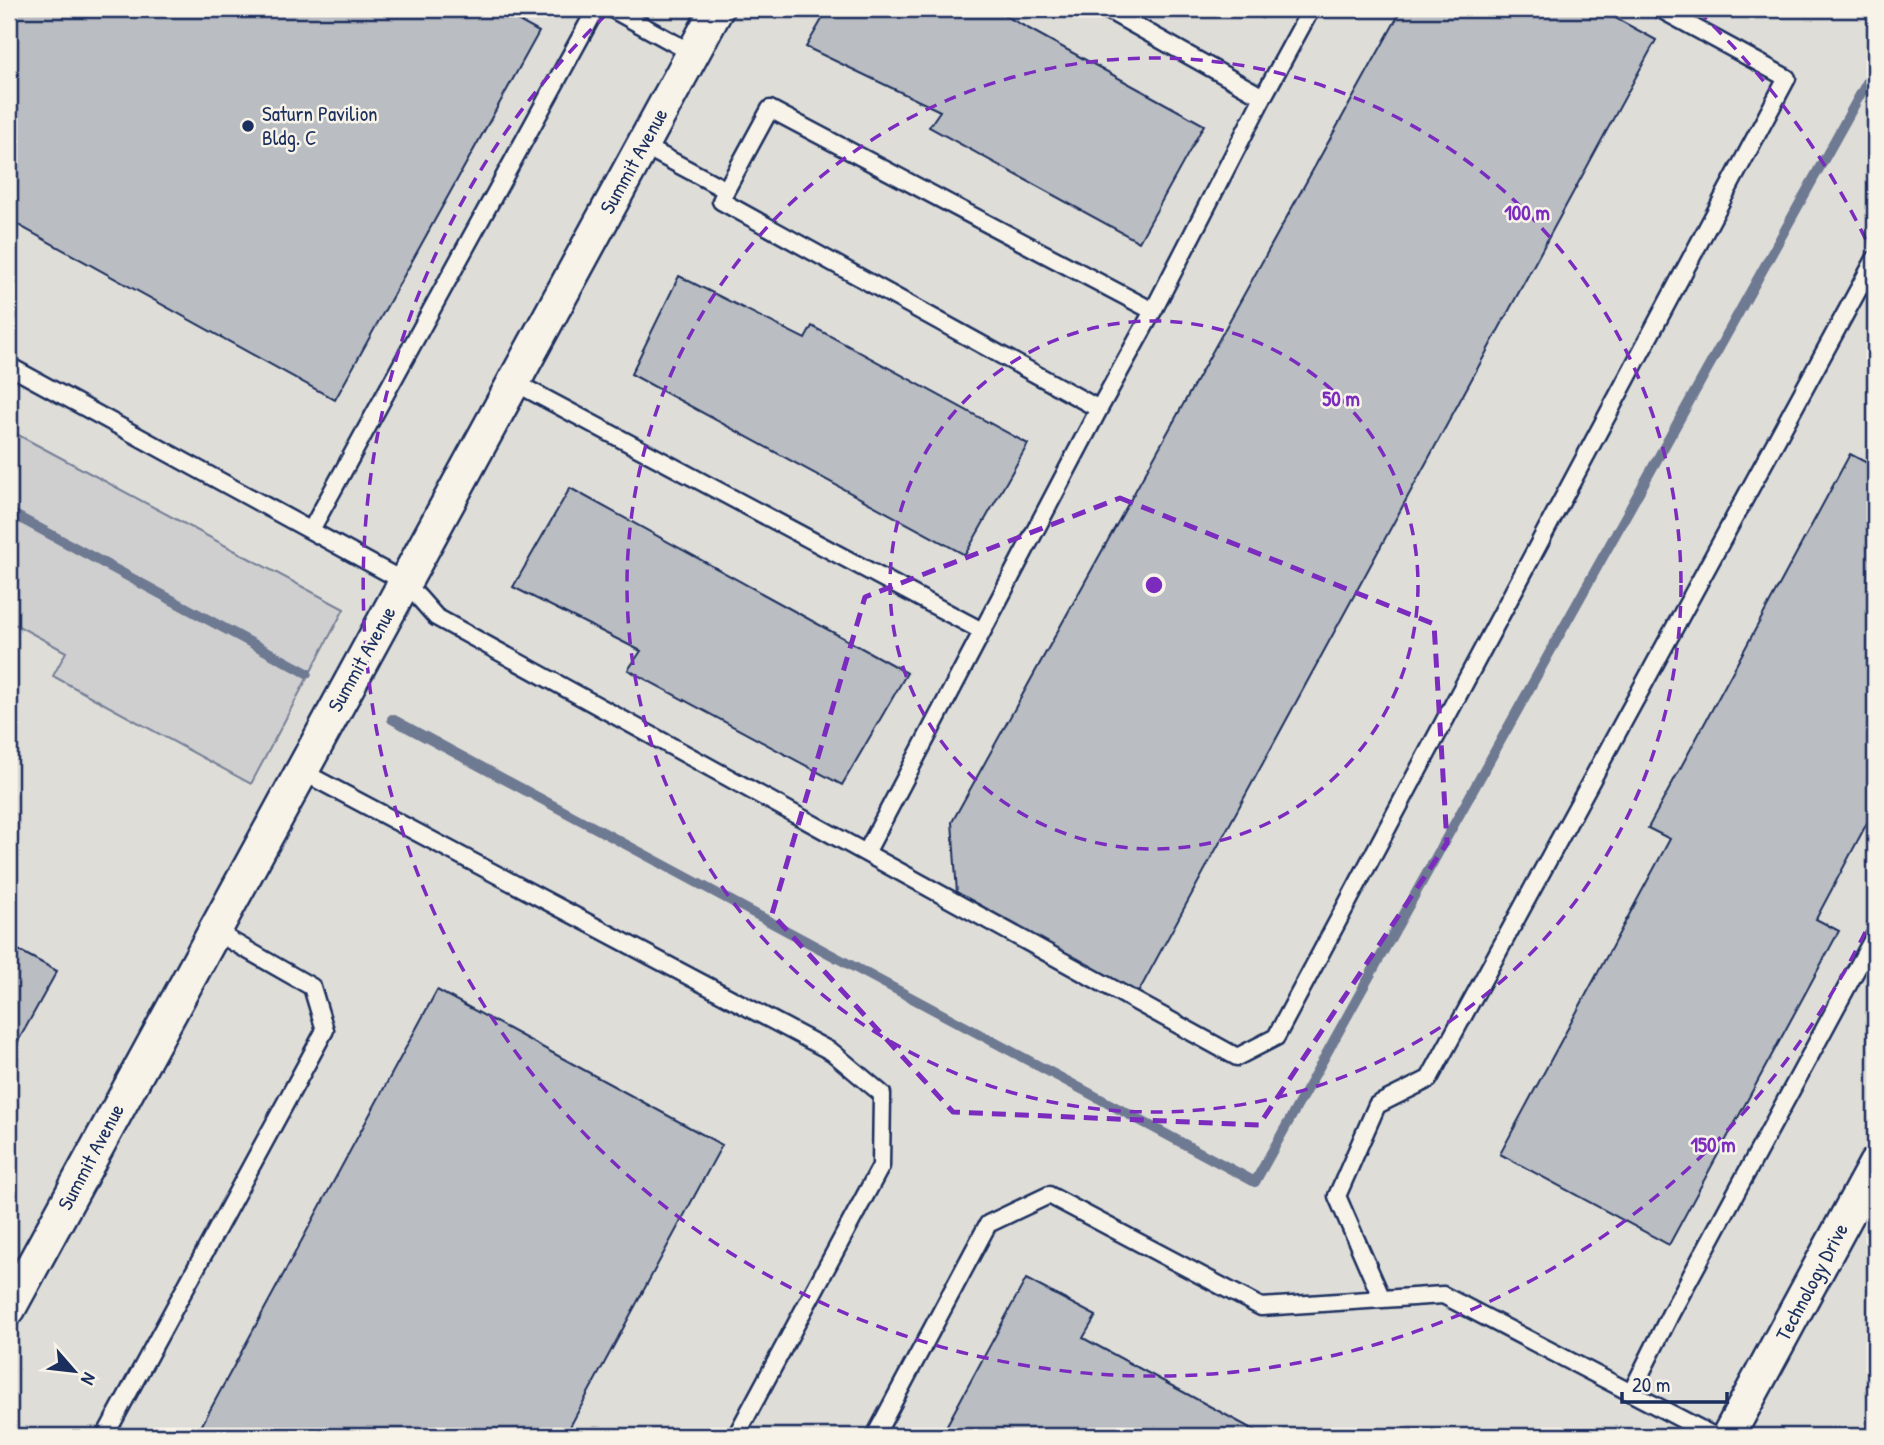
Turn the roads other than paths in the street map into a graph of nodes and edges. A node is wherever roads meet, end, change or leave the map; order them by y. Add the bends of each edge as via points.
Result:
1 (596, 9) edge
2 (612, 9) edge
3 (717, 9) edge
4 (1106, 9) edge
5 (1311, 9) edge
6 (1660, 9) edge
7 (692, 53) junction
8 (1263, 97) junction
9 (642, 145) junction
10 (726, 190) junction
11 (1875, 259) edge
12 (1153, 311) junction
13 (9, 366) edge
14 (514, 382) junction
15 (1099, 409) junction
16 (311, 530) junction
17 (405, 582) junction
18 (982, 631) junction
19 (301, 771) junction
20 (866, 853) junction
21 (214, 931) junction
22 (1875, 935) edge
23 (1875, 1164) edge
24 (1382, 1299) junction
25 (9, 1309) edge
26 (1630, 1393) junction
27 (105, 1436) edge
28 (736, 1436) edge
29 (875, 1436) edge
30 (1714, 1436) edge
31 (1728, 1436) edge

1 - 16 lane
2 - 7 lane
3 - 7 street, Summit Avenue
4 - 8 lane
5 - 8 lane
6 - 20 lane via 1787,78 1276,1037 1237,1057
7 - 9 street, Summit Avenue
8 - 12 lane
9 - 10 lane
9 - 14 street, Summit Avenue
10 - 12 lane via 770,109
10 - 15 lane via 721,201
11 - 24 lane via 1429,1079 1377,1105 1337,1196
12 - 15 lane
13 - 16 lane
14 - 17 street, Summit Avenue
14 - 18 lane
15 - 18 lane
16 - 17 lane
17 - 19 street, Summit Avenue
17 - 20 lane via 436,617
18 - 20 lane
19 - 21 street, Summit Avenue
19 - 28 lane via 832,1052 882,1094 881,1166
21 - 25 street, Summit Avenue
21 - 27 lane via 312,987 325,1030
22 - 26 lane
23 - 31 street, Technology Drive
24 - 26 lane via 1443,1295
24 - 29 lane via 1261,1307 1049,1195 988,1224
26 - 30 lane

